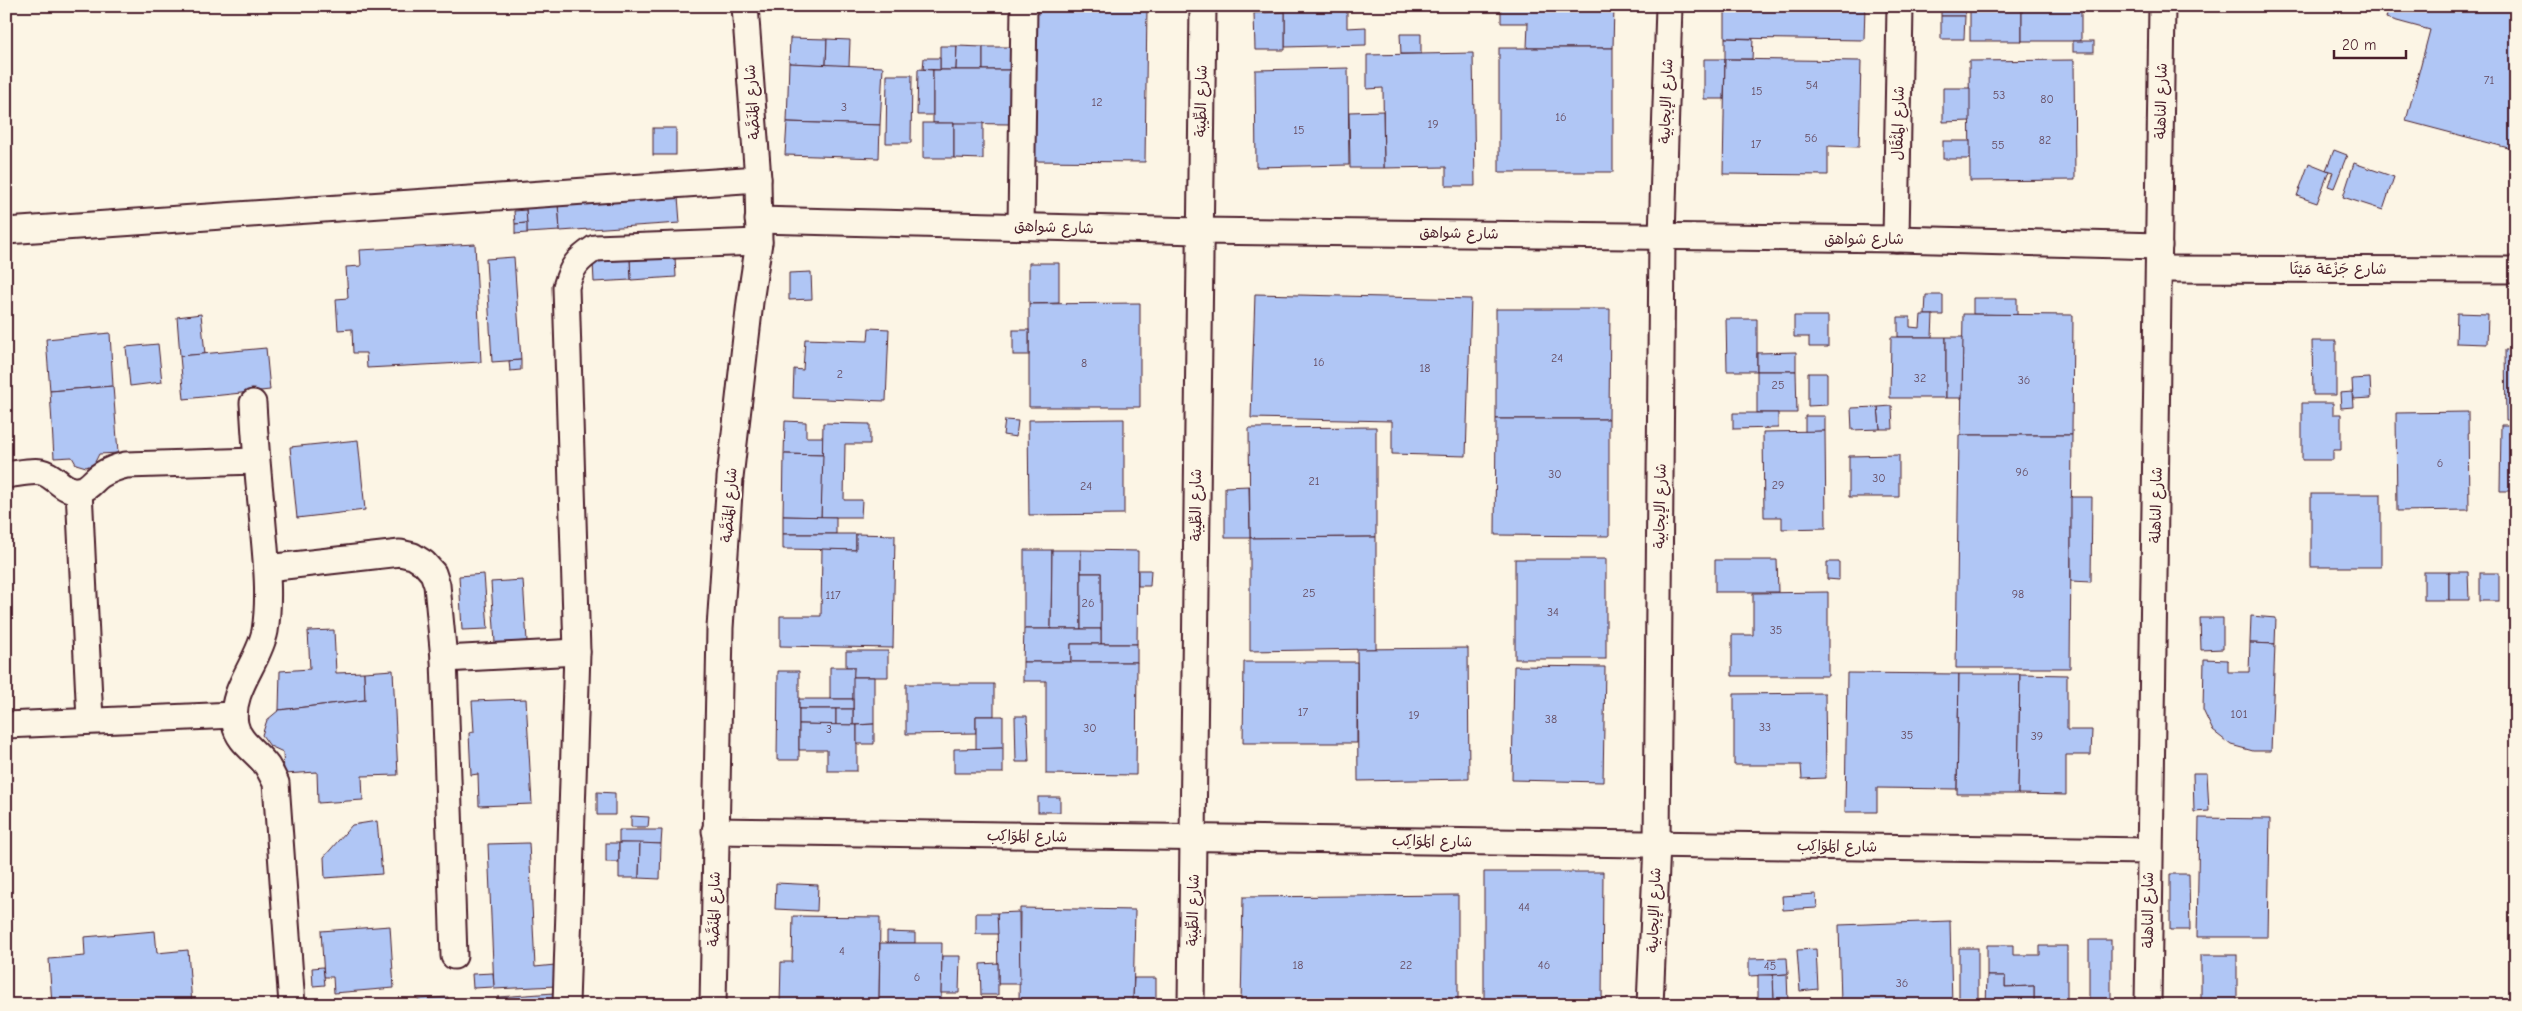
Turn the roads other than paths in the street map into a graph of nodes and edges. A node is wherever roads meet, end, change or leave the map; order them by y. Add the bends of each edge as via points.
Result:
1 (745, 6) edge
2 (1024, 6) edge
3 (1203, 6) edge
4 (1669, 6) edge
5 (1900, 6) edge
6 (2162, 6) edge
7 (758, 179) junction
8 (1021, 226) junction
9 (6, 231) edge
10 (759, 231) junction
11 (1199, 231) junction
12 (1662, 237) junction
13 (1896, 239) junction
14 (2160, 258) junction
15 (2516, 270) edge
16 (253, 403) dead end
17 (256, 461) junction
18 (6, 475) edge
19 (79, 490) junction
20 (267, 568) junction
21 (577, 652) junction
22 (444, 659) junction
23 (234, 715) junction
24 (90, 720) junction
25 (6, 725) edge
26 (715, 831) junction
27 (1194, 838) junction
28 (1657, 844) junction
29 (2149, 851) junction
30 (454, 956) dead end
31 (292, 1005) edge
32 (566, 1005) edge
33 (713, 1005) edge
34 (1191, 1005) edge
35 (1650, 1005) edge
36 (2148, 1005) edge

1 - 7 street, شارع المَنَصَّة
2 - 8 street
3 - 11 street, شارع الطِّيبَة
4 - 12 street, شارع الإيجابية
5 - 13 street, شارع المِثْقَال
6 - 14 street, شارع الناهلة
7 - 9 street
7 - 10 street, شارع المَنَصَّة
8 - 10 street, شارع شواهق
8 - 11 street, شارع شواهق
10 - 21 street, شارع شواهق via 595,248 578,259 570,272 566,287
10 - 26 street, شارع المَنَصَّة via 730,478 720,628
11 - 12 street, شارع شواهق
11 - 27 street, شارع الطِّيبَة
12 - 13 street, شارع شواهق
12 - 28 street, شارع الإيجابية
13 - 14 street, شارع شواهق
14 - 15 street, شارع جَزْعَة مَيْثَا
14 - 29 street, شارع الناهلة
16 - 17 street
17 - 19 street via 126,465 112,469 90,486
17 - 20 street
18 - 19 street via 40,472 69,489
19 - 24 street
20 - 22 street via 400,553 413,556 424,563 437,585
20 - 23 street via 264,632 236,702
21 - 22 street
21 - 32 street, شارع شواهق
22 - 30 street
23 - 24 street
23 - 31 street via 243,740 267,766 276,783
24 - 25 street
26 - 27 street, شارع المَوَاكِب
26 - 33 street, شارع المَنَصَّة
27 - 28 street, شارع المَوَاكِب
27 - 34 street, شارع الطِّيبَة
28 - 29 street, شارع المَوَاكِب
28 - 35 street, شارع الإيجابية
29 - 36 street, شارع الناهلة

